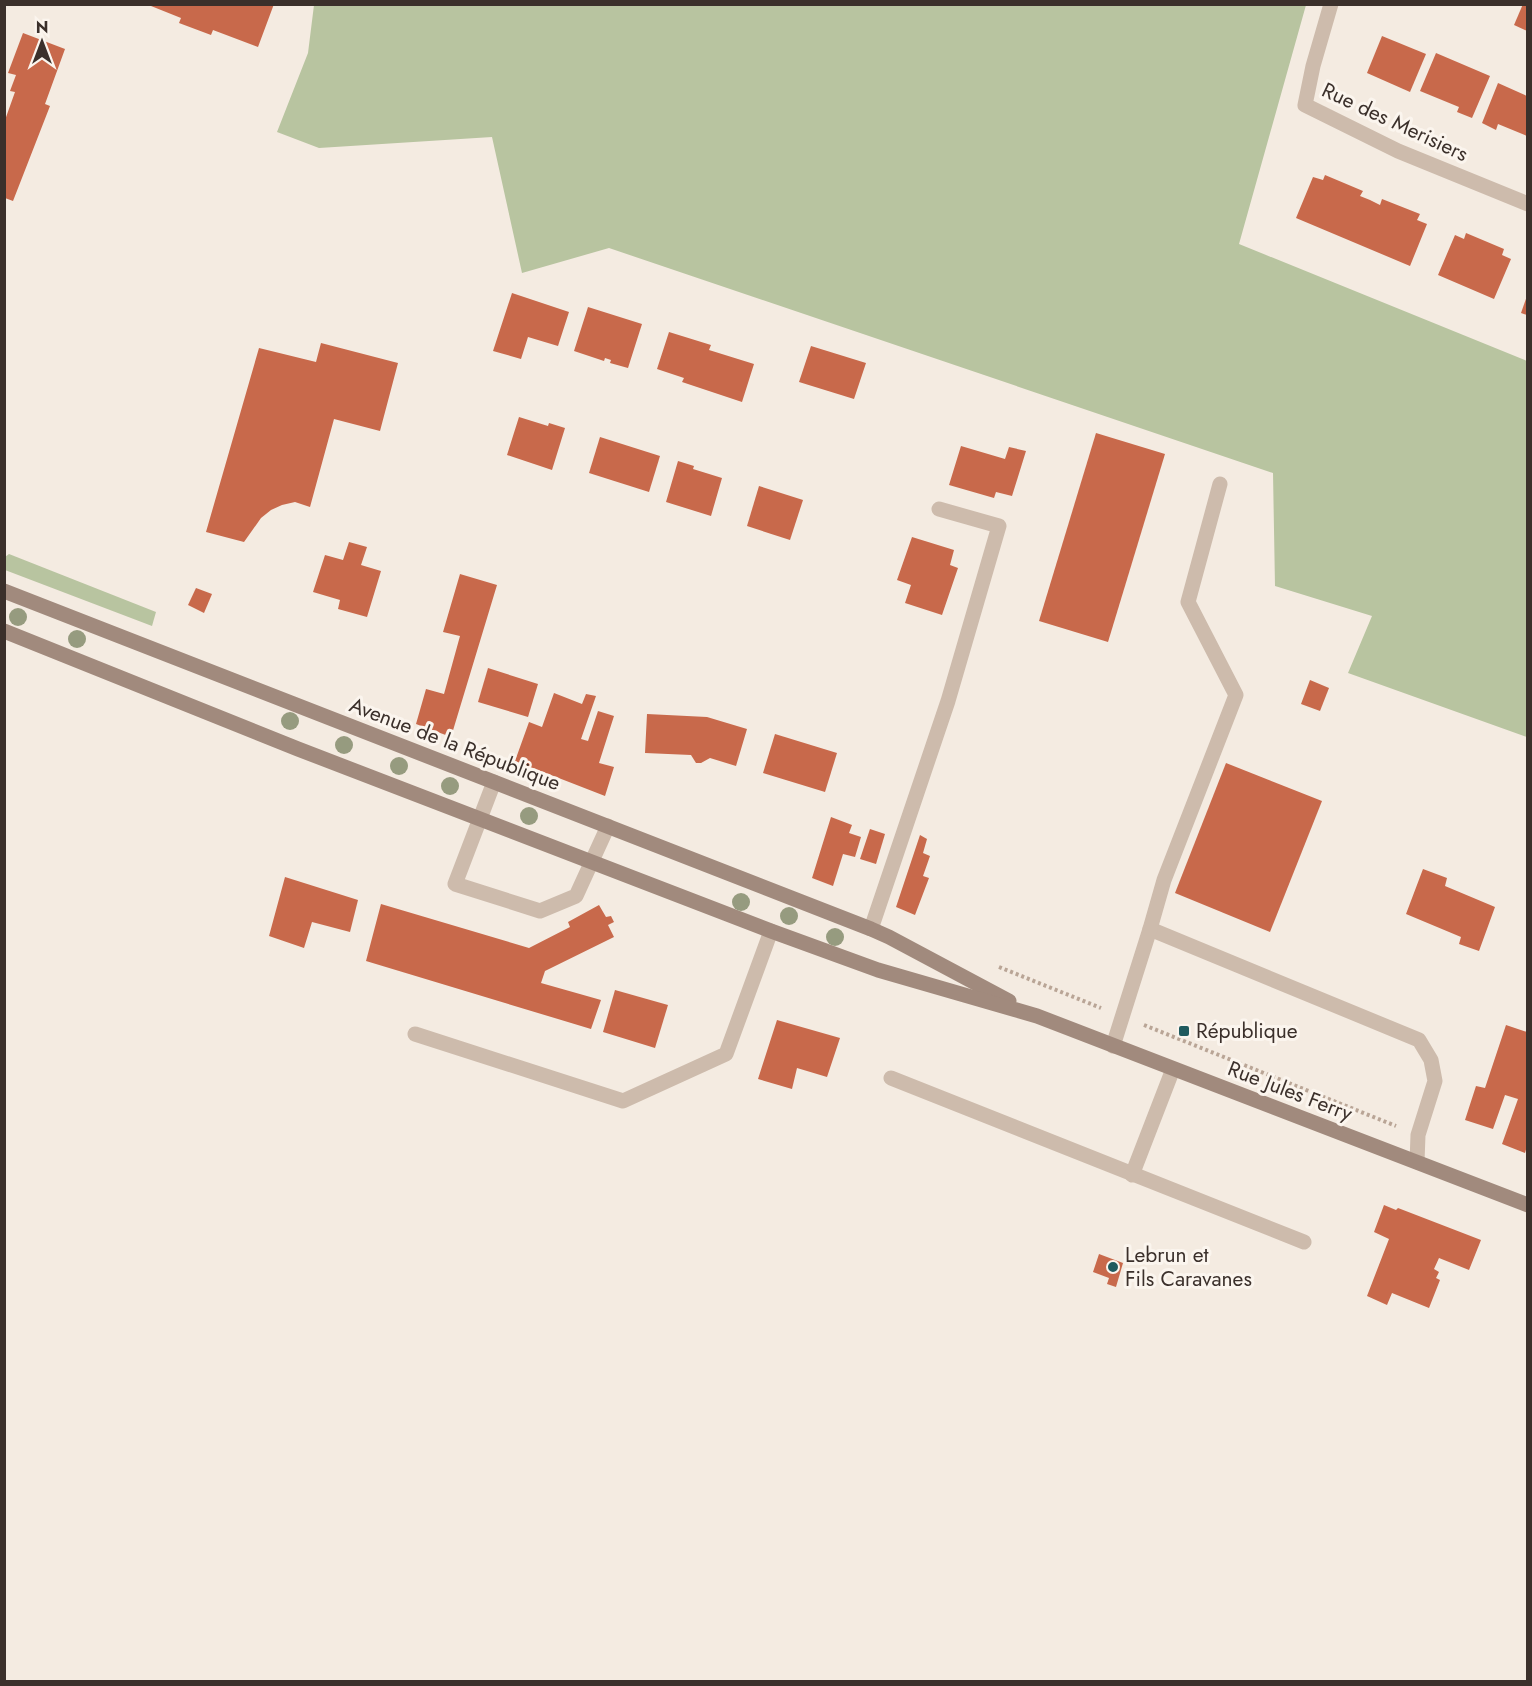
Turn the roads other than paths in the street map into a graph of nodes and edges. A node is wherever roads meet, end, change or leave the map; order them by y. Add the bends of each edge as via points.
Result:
1 (1331, 4) edge
2 (1527, 202) edge
3 (1220, 484) dead end
4 (939, 509) dead end
5 (4, 591) edge
6 (4, 631) edge
7 (495, 782) junction
8 (480, 819) junction
9 (608, 826) junction
10 (592, 862) junction
11 (871, 929) junction
12 (1150, 929) junction
13 (771, 931) junction
14 (889, 937) joint
15 (1037, 1016) junction
16 (414, 1034) dead end
17 (1113, 1046) junction
18 (1173, 1069) junction
19 (891, 1078) dead end
20 (1417, 1162) junction
21 (1132, 1175) junction
22 (1527, 1205) edge
23 (1304, 1242) dead end

1 - 2 street, Rue des Merisiers via 1305,105 1398,151
3 - 12 street via 1188,602 1236,695 1164,880
4 - 11 street via 999,526 948,701
5 - 7 main road, Avenue de la République
6 - 8 main road
7 - 8 street
7 - 9 main road, Avenue de la République
8 - 10 main road
8 - 10 street via 456,884 540,911 576,896
9 - 10 street
9 - 11 main road, Avenue de la République
10 - 13 main road
11 - 14 main road, Avenue de la République
12 - 17 street
12 - 20 street via 1419,1040 1431,1060 1435,1081 1419,1135
13 - 15 main road, Rue Jules Ferry via 879,970
13 - 16 street via 726,1054 623,1101
14 - 15 main road, Rue Jules Ferry
15 - 17 main road, Rue Jules Ferry
17 - 18 main road, Rue Jules Ferry
18 - 20 main road, Rue Jules Ferry
18 - 21 street
19 - 21 street
20 - 22 main road, Rue Jules Ferry
21 - 23 street

